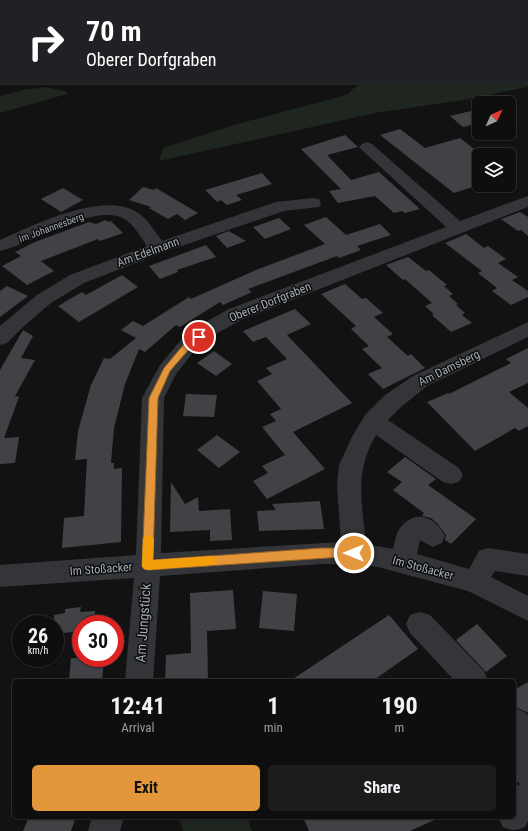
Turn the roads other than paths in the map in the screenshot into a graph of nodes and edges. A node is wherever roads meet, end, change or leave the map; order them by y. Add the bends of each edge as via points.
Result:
1 (367, 147) dead end
2 (528, 201) edge
3 (313, 203) dead end
4 (458, 228) junction
5 (0, 246) edge
6 (158, 248) junction
7 (527, 330) edge
8 (0, 338) edge
9 (373, 421) junction
10 (451, 474) dead end
11 (433, 536) dead end
12 (354, 553) junction
13 (402, 562) junction
14 (528, 565) edge
15 (148, 566) junction
16 (0, 576) edge
17 (475, 582) junction
18 (528, 608) edge
19 (420, 624) dead end
20 (138, 679) edge
21 (472, 679) edge
22 (516, 724) edge
23 (528, 737) edge
24 (516, 759) edge
25 (528, 772) edge
26 (107, 819) edge
27 (104, 831) edge

1 - 4 street
2 - 4 street, Oberer Dorfgraben
3 - 6 street, Am Edelmann via 282,206
4 - 15 street, Oberer Dorfgraben via 236,314 209,329 188,345 167,370 153,398
5 - 6 street, Im Johannesberg via 63,220 113,210 125,213 138,222
6 - 8 street, Am Edelmann via 77,279 44,298
7 - 9 street, Am Damsberg via 420,381 393,401
9 - 10 street
9 - 12 street, Am Damsberg via 351,465 349,486
11 - 13 street via 419,526 408,535
12 - 13 street, Im Stoßacker
12 - 15 street, Im Stoßacker via 322,553
13 - 17 street, Im Stoßacker
14 - 17 street via 488,559
15 - 16 street, Im Stoßacker
15 - 20 street, Am Jungstück
17 - 18 street, Im Stoßacker
19 - 21 street
22 - 23 street
24 - 25 street
26 - 27 street

